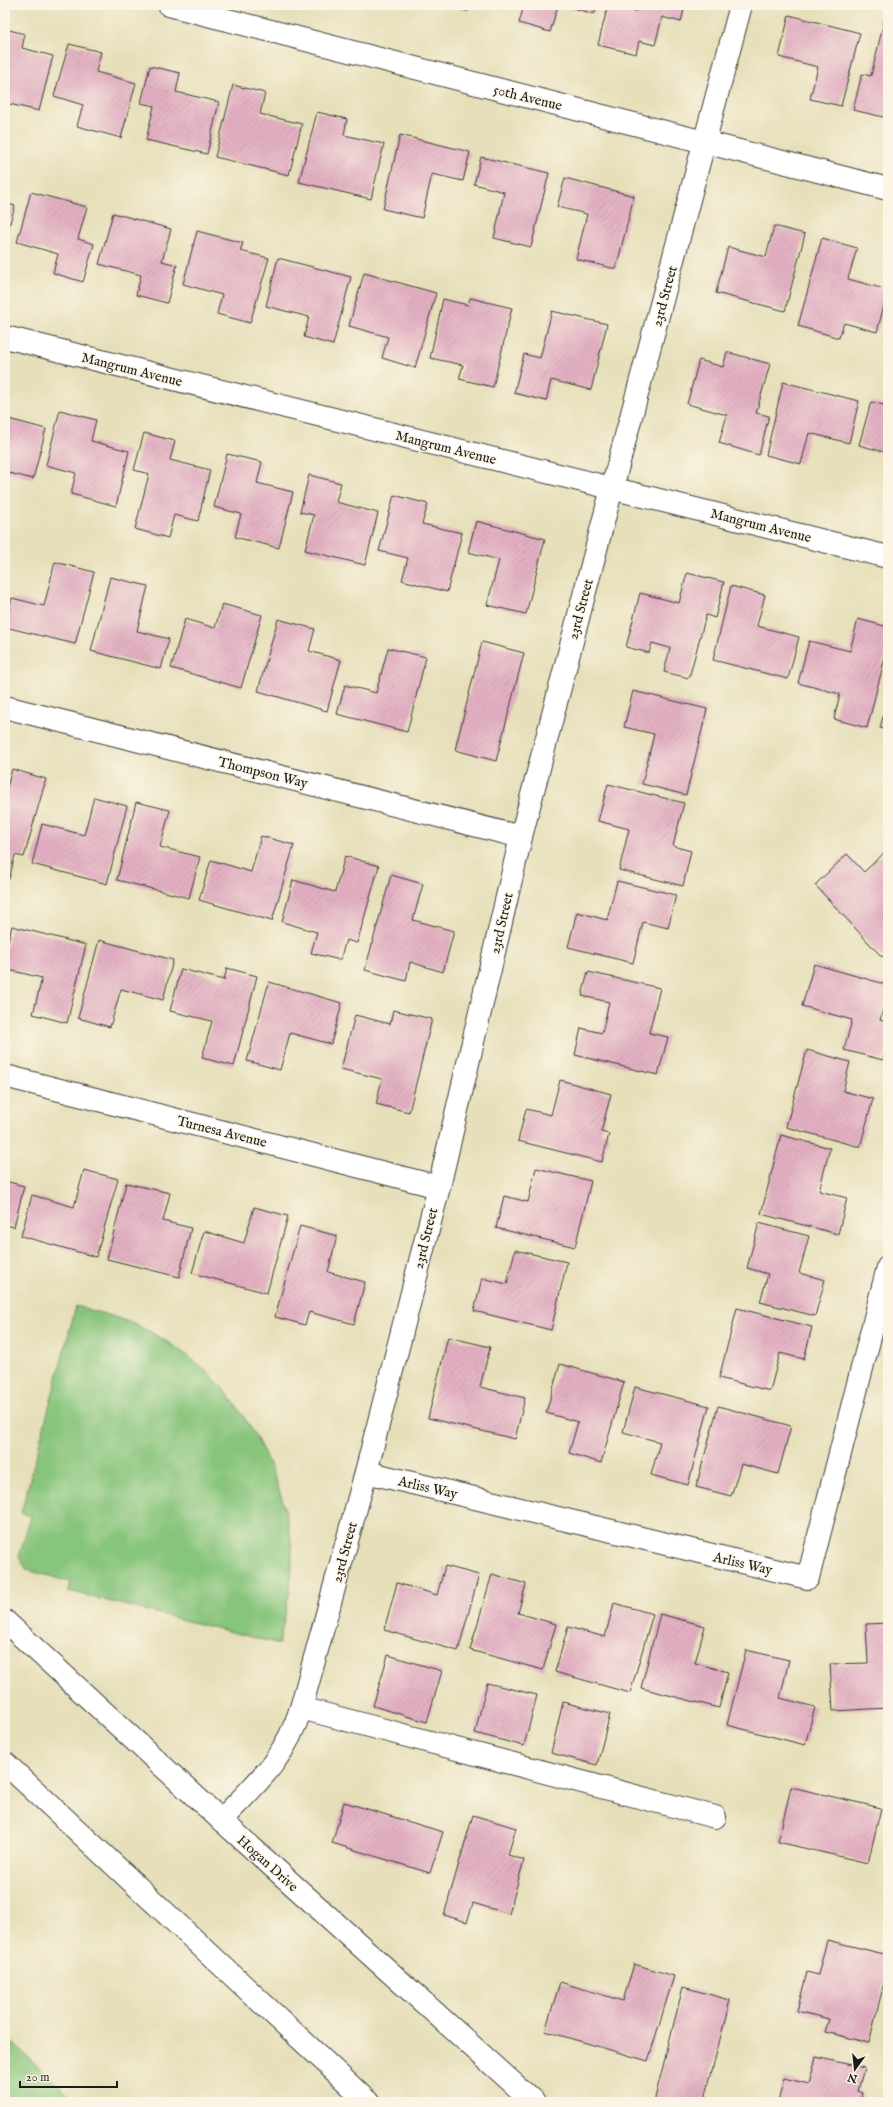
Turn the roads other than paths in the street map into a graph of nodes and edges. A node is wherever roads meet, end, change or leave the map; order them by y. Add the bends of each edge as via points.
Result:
1 (168, 5) edge
2 (741, 5) edge
3 (706, 142) junction
4 (888, 188) edge
5 (5, 337) edge
6 (612, 488) junction
7 (888, 557) edge
8 (5, 707) edge
9 (521, 837) junction
10 (5, 1076) edge
11 (439, 1187) junction
12 (888, 1267) edge
13 (366, 1472) junction
14 (5, 1621) edge
15 (301, 1708) junction
16 (5, 1763) edge
17 (715, 1817) dead end
18 (221, 1820) junction
19 (368, 2102) edge
20 (534, 2102) edge

1 - 3 street, 50th Avenue
2 - 3 street, 23rd Street
3 - 4 street, 50th Avenue
3 - 6 street, 23rd Street
5 - 6 street, Mangrum Avenue
6 - 7 street, Mangrum Avenue
6 - 9 street, 23rd Street
8 - 9 street, Thompson Way
9 - 11 street, 23rd Street
10 - 11 street, Turnesa Avenue
11 - 13 street, 23rd Street
12 - 13 street, Arliss Way via 808,1578
13 - 15 street, 23rd Street
14 - 18 street, Hogan Drive
15 - 17 street
15 - 18 street, 23rd Street via 295,1729 280,1756
16 - 19 street
18 - 20 street, Hogan Drive

